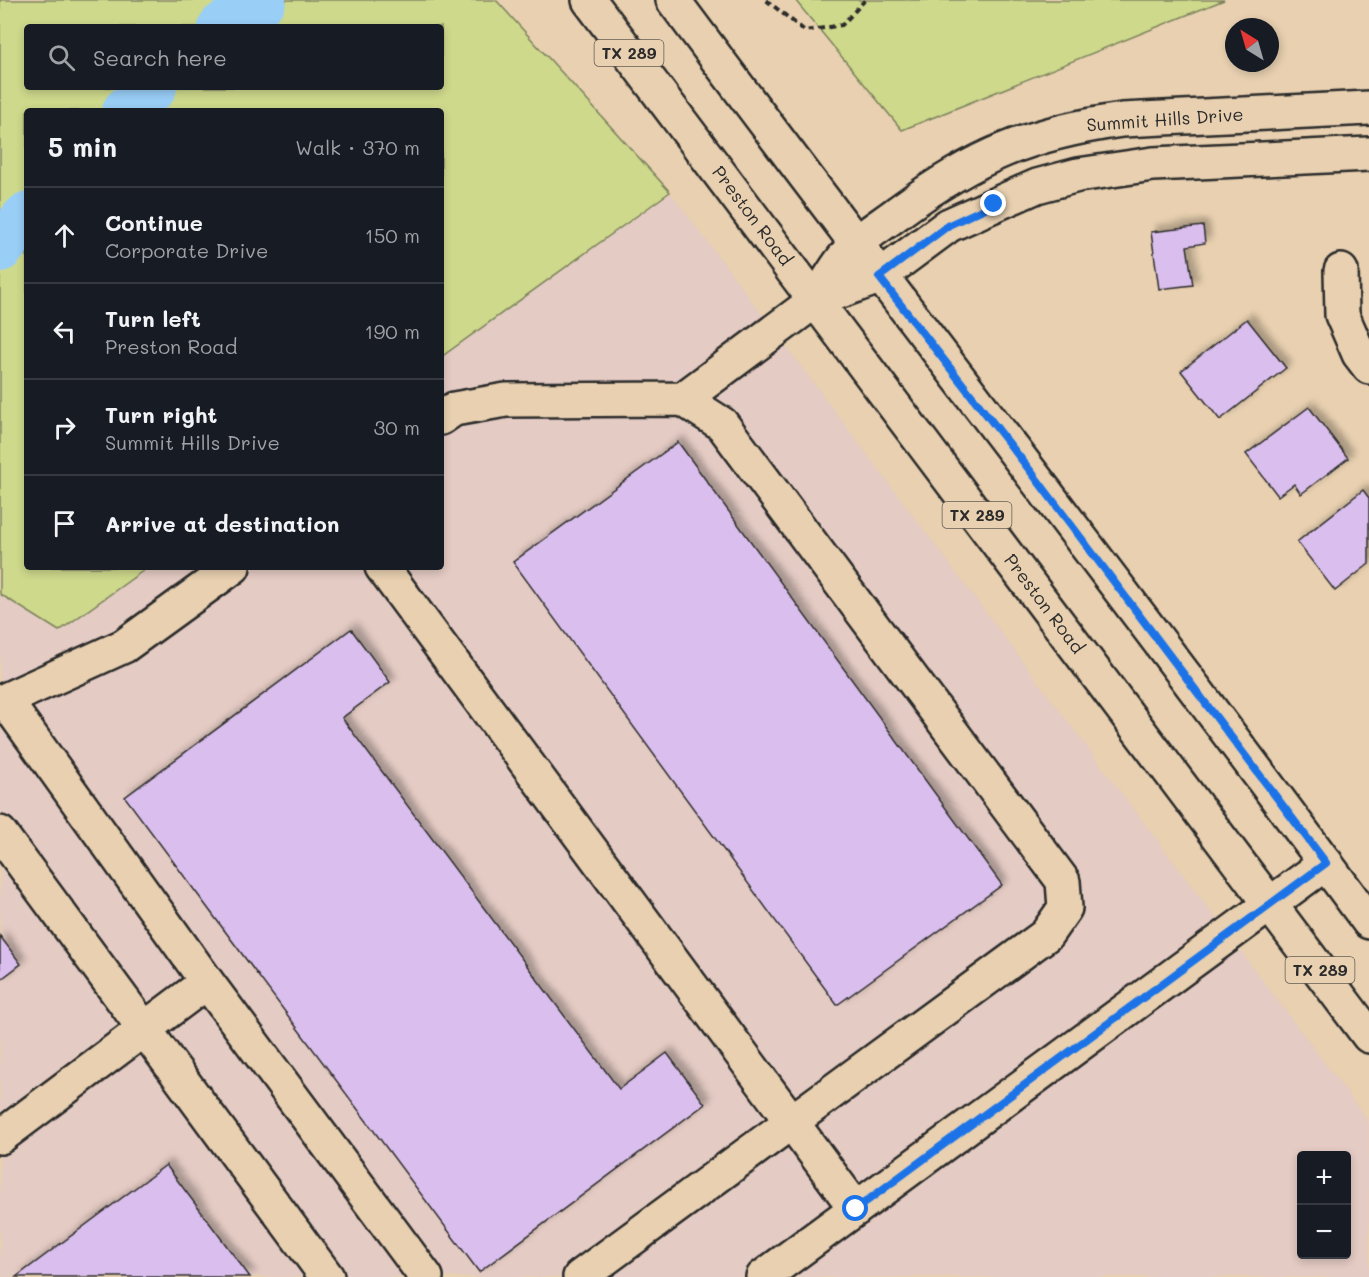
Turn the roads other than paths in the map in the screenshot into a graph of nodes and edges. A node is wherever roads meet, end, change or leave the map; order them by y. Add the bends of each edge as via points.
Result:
1 (589, 0) edge
2 (673, 0) edge
3 (1369, 108) edge
4 (1369, 154) edge
5 (855, 245) junction
6 (1341, 271) dead end
7 (879, 277) junction
8 (816, 300) junction
9 (1369, 367) edge
10 (682, 399) junction
11 (444, 416) edge
12 (229, 570) edge
13 (384, 570) edge
14 (3, 701) edge
15 (0, 833) edge
16 (1326, 863) junction
17 (1271, 903) junction
18 (1369, 922) edge
19 (207, 982) junction
20 (144, 1029) junction
21 (1369, 1036) edge
22 (789, 1123) junction
23 (0, 1137) edge
24 (856, 1209) junction
25 (327, 1277) edge
26 (426, 1277) edge
27 (580, 1277) edge
28 (763, 1277) edge

1 - 8 main road, Preston Road / TX 289
2 - 5 main road
3 - 5 main road, Summit Hills Drive via 1122,120 1053,132 986,156 961,170
4 - 7 main road via 1153,164 1078,175 1037,186 949,225
5 - 7 main road
5 - 8 main road, Summit Hills Drive
6 - 9 main road via 1342,315
7 - 8 main road
7 - 16 main road
8 - 10 main road
8 - 17 main road, Preston Road / TX 289
10 - 11 main road via 506,400 454,409
10 - 22 main road via 722,424 1063,881 1065,908 1046,935
12 - 14 main road via 124,646
13 - 22 main road
14 - 19 main road
15 - 20 main road
16 - 17 main road
16 - 18 main road
17 - 21 main road, Preston Road / TX 289
17 - 24 main road
19 - 20 main road
19 - 26 main road
20 - 23 main road
20 - 25 main road
22 - 24 main road
22 - 27 main road
24 - 28 main road

